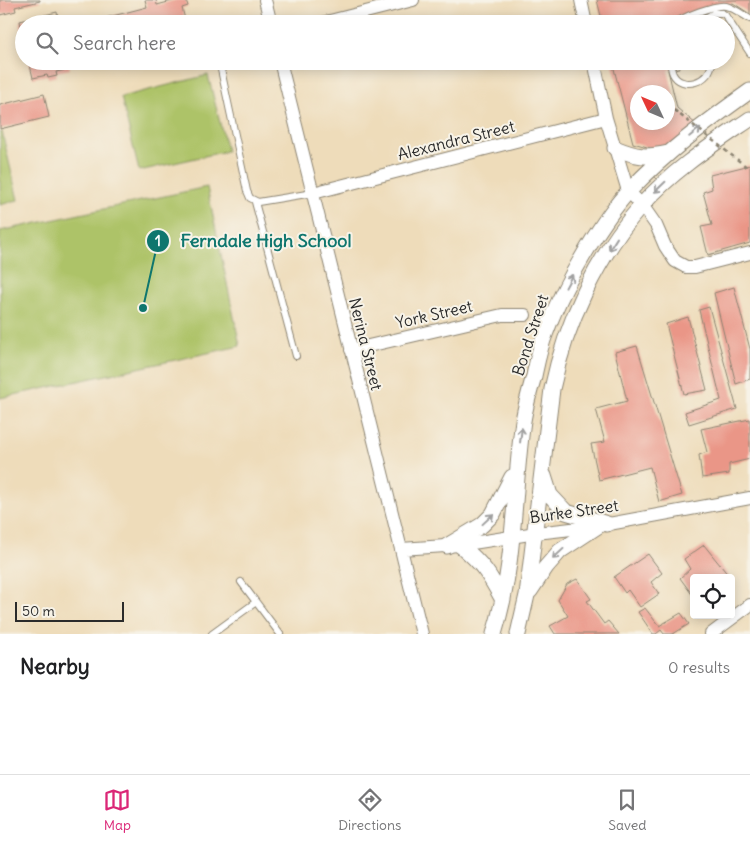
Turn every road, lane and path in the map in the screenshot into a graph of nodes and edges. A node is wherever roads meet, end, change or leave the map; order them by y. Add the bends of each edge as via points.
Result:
1 (265, 0) edge
2 (413, 0) edge
3 (580, 0) edge
4 (269, 15) edge
5 (354, 15) edge
6 (584, 15) edge
7 (692, 15) edge
8 (708, 15) edge
9 (724, 15) edge
10 (750, 19) edge
11 (735, 30) edge
12 (750, 53) edge
13 (221, 70) edge
14 (282, 70) edge
15 (596, 70) edge
16 (672, 70) edge
17 (709, 70) edge
18 (750, 91) edge
19 (675, 111) edge
20 (606, 118) junction
21 (750, 120) edge
22 (615, 148) junction
23 (668, 153) junction
24 (748, 168) dead end
25 (628, 191) junction
26 (313, 193) junction
27 (255, 202) junction
28 (642, 205) junction
29 (750, 253) edge
30 (525, 315) dead end
31 (351, 350) junction
32 (296, 356) dead end
33 (517, 466) junction
34 (542, 473) junction
35 (750, 498) edge
36 (709, 505) junction
37 (750, 507) edge
38 (602, 525) junction
39 (536, 533) junction
40 (513, 536) junction
41 (454, 545) junction
42 (401, 549) junction
43 (241, 582) dead end
44 (528, 595) junction
45 (503, 600) junction
46 (256, 602) junction
47 (750, 607) edge
48 (212, 634) edge
49 (280, 634) edge
50 (422, 634) edge
51 (494, 634) edge
52 (518, 634) edge
53 (711, 634) edge

1 - 4 street
2 - 5 street
3 - 6 street
7 - 10 lane via 718,6 729,7
8 - 9 lane
11 - 12 lane
13 - 27 lane via 247,192
14 - 26 street, Nerina Street
15 - 20 street
16 - 17 lane via 676,77 699,82
23 -> 18 street, Bond Street
19 - 24 path, bridge
20 - 22 street
20 - 26 street, Alexandra Street
21 -> 28 street via 685,166
22 - 23 street via 647,157
22 - 25 street
23 - 25 street, Bond Street
25 - 28 street
33 -> 25 street, Bond Street via 528,398 557,302 605,221
26 - 27 lane
26 - 31 street, Nerina Street
27 - 32 lane
28 - 29 street via 675,261 686,267
28 -> 34 street via 593,276 568,332 552,388
30 - 31 street, York Street via 502,315
31 - 42 street, Nerina Street
33 - 40 street, Bond Street
41 -> 33 street via 494,514
34 - 38 street via 550,495 566,512
34 - 39 street
35 - 36 street, Burke Street
36 - 37 street via 734,509
36 - 38 street, Burke Street
38 - 39 street, Burke Street
38 -> 44 street via 560,551
39 - 40 street, Burke Street
39 - 44 street
40 - 41 street, Burke Street
40 - 45 street, Bond Street
41 - 42 street, Burke Street
41 - 45 street via 482,564
42 - 50 street, Nerina Street
43 - 46 lane
44 - 52 street
45 - 51 street, Bond Street
46 - 48 lane
46 - 49 lane
47 - 53 street

